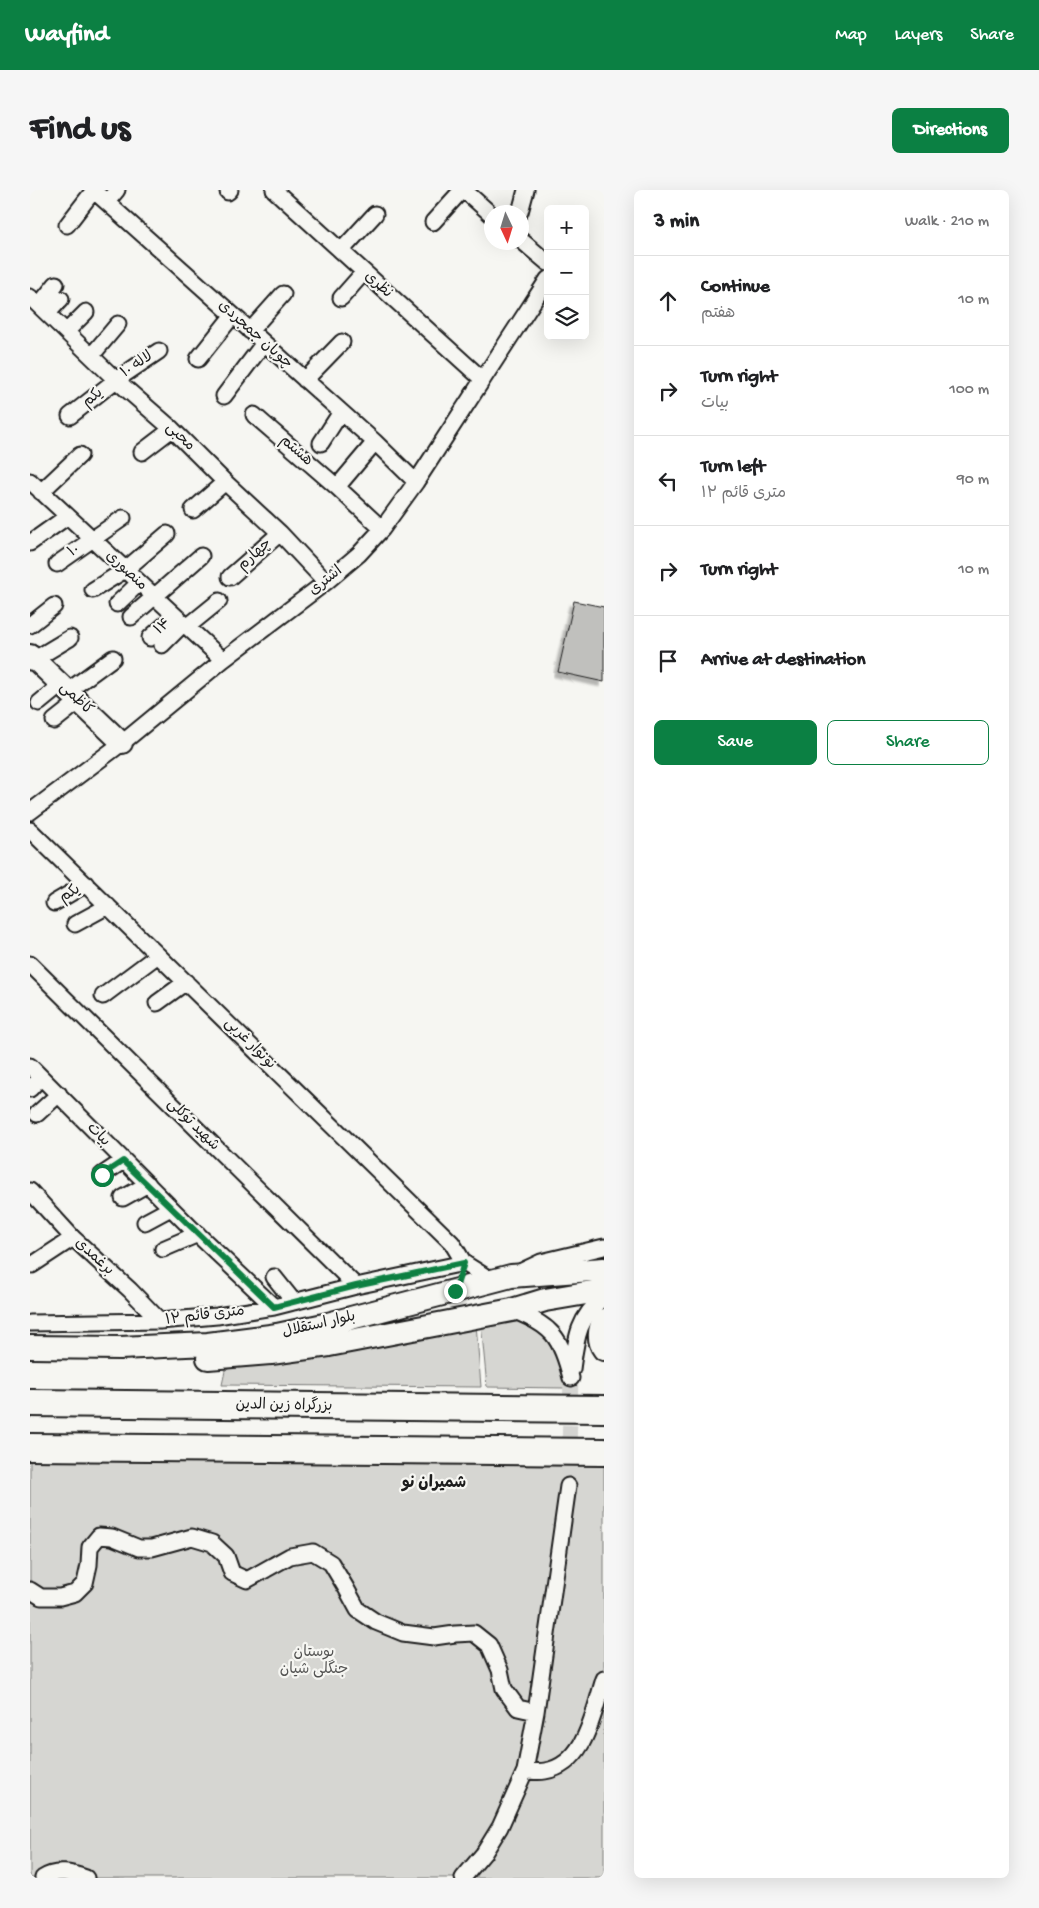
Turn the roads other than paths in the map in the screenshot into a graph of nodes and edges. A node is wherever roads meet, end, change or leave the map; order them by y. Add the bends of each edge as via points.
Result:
1 (94, 190) edge
2 (117, 190) edge
3 (274, 190) edge
4 (463, 190) edge
5 (526, 190) edge
6 (107, 202) junction
7 (522, 205) edge
8 (484, 208) edge
9 (375, 214) dead end
10 (433, 222) dead end
11 (67, 225) dead end
12 (529, 248) edge
13 (341, 251) junction
14 (544, 260) edge
15 (364, 272) junction
16 (544, 285) edge
17 (58, 291) dead end
18 (283, 294) dead end
19 (341, 298) dead end
20 (39, 305) edge
21 (86, 312) dead end
22 (233, 316) junction
23 (118, 324) dead end
24 (67, 331) junction
25 (250, 331) junction
26 (342, 342) dead end
27 (264, 343) junction
28 (159, 351) dead end
29 (92, 355) junction
30 (198, 359) dead end
31 (482, 379) junction
32 (116, 380) junction
33 (305, 380) junction
34 (224, 396) dead end
35 (341, 412) junction
36 (254, 415) dead end
37 (70, 416) dead end
38 (172, 429) junction
39 (375, 442) junction
40 (322, 443) dead end
41 (142, 452) dead end
42 (80, 455) dead end
43 (225, 482) junction
44 (416, 482) junction
45 (33, 486) edge
46 (338, 487) junction
47 (194, 510) dead end
48 (68, 516) junction
49 (124, 518) dead end
50 (379, 526) dead end
51 (280, 533) junction
52 (167, 534) dead end
53 (91, 538) junction
54 (30, 543) edge
55 (201, 556) dead end
56 (57, 564) dead end
57 (125, 570) junction
58 (230, 577) dead end
59 (326, 582) junction
60 (139, 583) junction
61 (93, 590) dead end
62 (154, 597) junction
63 (219, 601) dead end
64 (117, 604) dead end
65 (54, 606) dead end
66 (131, 617) dead end
67 (181, 622) junction
68 (30, 625) edge
69 (70, 638) dead end
70 (156, 642) dead end
71 (113, 658) dead end
72 (32, 659) edge
73 (223, 660) junction
74 (69, 693) junction
75 (40, 703) dead end
76 (54, 721) dead end
77 (122, 743) junction
78 (30, 812) edge
79 (30, 830) edge
80 (86, 884) junction
81 (54, 903) dead end
82 (108, 906) junction
83 (75, 924) dead end
84 (158, 955) junction
85 (30, 964) edge
86 (186, 982) junction
87 (103, 996) dead end
88 (157, 1002) dead end
89 (30, 1066) edge
90 (41, 1077) junction
91 (30, 1088) edge
92 (59, 1094) junction
93 (37, 1114) dead end
94 (123, 1161) junction
95 (102, 1175) dead end
96 (148, 1184) junction
97 (30, 1191) edge
98 (123, 1198) dead end
99 (171, 1208) junction
100 (146, 1222) dead end
101 (198, 1234) junction
102 (73, 1238) junction
103 (604, 1247) edge
104 (162, 1249) dead end
105 (464, 1263) junction
106 (32, 1265) dead end
107 (604, 1269) edge
108 (274, 1277) dead end
109 (501, 1278) junction
110 (356, 1286) junction
111 (604, 1290) edge
112 (455, 1291) junction
113 (604, 1297) edge
114 (294, 1302) junction
115 (274, 1307) junction
116 (512, 1310) junction
117 (372, 1313) junction
118 (604, 1320) edge
119 (160, 1321) junction
120 (30, 1323) edge
121 (381, 1335) junction
122 (30, 1347) edge
123 (604, 1349) edge
124 (30, 1360) edge
125 (30, 1403) edge
126 (604, 1409) edge
127 (30, 1447) edge
128 (604, 1452) edge
129 (568, 1486) tunnel mouth
130 (30, 1590) edge
131 (604, 1680) edge
132 (536, 1712) junction
133 (525, 1771) junction
134 (43, 1878) edge
135 (86, 1878) edge
136 (462, 1878) edge

1 - 6 street, چوپان جمجردی
1 - 11 street
2 - 6 street
3 - 13 street, نظری
4 - 8 street
4 - 10 street
5 - 7 street
6 - 22 street, چوپان جمجردی
9 - 13 street
12 - 14 street
13 - 15 street, نظری
15 - 19 street
15 - 31 street, نظری
16 - 31 street, اشتری
17 - 20 street
18 - 25 street
20 - 24 street, محبی
21 - 24 street
22 - 25 street, چوپان جمجردی
22 - 30 street
23 - 29 street
24 - 29 street, محبی
25 - 27 street, چوپان جمجردی
26 - 33 street
27 - 33 street, چوپان جمجردی
27 - 34 street
28 - 32 street, لاله ۱۰
29 - 32 street, محبی
31 - 44 street, اشتری
32 - 37 street, یکم
32 - 38 street, محبی
33 - 35 street, چوپان جمجردی
35 - 39 street, چوپان جمجردی
35 - 40 street
36 - 46 street, هشتم
38 - 41 street
38 - 43 street, محبی
39 - 44 street, چوپان جمجردی
39 - 46 street
42 - 45 street
43 - 47 street
43 - 51 street, محبی
44 - 59 street, اشتری via 382,529
45 - 48 street, منصوری
46 - 50 street, هشتم
48 - 53 street, منصوری
48 - 54 street
49 - 53 street, ۱۰
51 - 58 street, چهارم
51 - 59 street, محبی
52 - 57 street
53 - 56 street, ۱۰
53 - 57 street, منصوری
55 - 62 street
57 - 60 street, منصوری
57 - 61 street
59 - 73 street, اشتری
60 - 62 street, منصوری
60 - 64 street
62 - 66 street
62 - 67 street, منصوری
63 - 67 street
65 - 68 street
67 - 70 street
67 - 73 street, منصوری
69 - 72 street
71 - 74 street
72 - 74 street, کاظمی
73 - 77 street, اشتری
74 - 75 street
74 - 76 street
74 - 77 street, کاظمی
77 - 78 street, اشتری
79 - 80 street, نونوار غربی
80 - 81 street, یکم
80 - 82 street, نونوار غربی
82 - 83 street
82 - 84 street, نونوار غربی
84 - 86 street, نونوار غربی
84 - 87 street
85 - 110 street, شهید توکلی
86 - 88 street
86 - 105 street, نونوار غربی via 452,1244
89 - 90 street, بیات
90 - 91 street
90 - 92 street, بیات
92 - 93 street
92 - 94 street, بیات
94 - 95 street
94 - 96 street, بیات
96 - 98 street
96 - 99 street, بیات
97 - 102 street, برغمدی
99 - 100 street
99 - 101 street, بیات
101 - 104 street
101 - 115 street, بیات
102 - 106 street
102 - 119 street, برغمدی
103 - 109 street via 541,1262
105 - 109 street
105 - 110 street, ۱۲ متری قائم
105 - 112 street
107 - 109 main road, بلوار استقلال
108 - 114 street
109 - 112 main road, بلوار استقلال
110 - 114 street, ۱۲ متری قائم
111 - 116 main road, بلوار استقلال via 545,1300
112 - 117 main road, بلوار استقلال
113 - 116 street via 578,1329 571,1378 561,1345 554,1335 530,1317
114 - 115 street, ۱۲ متری قائم
115 - 119 street, ۱۲ متری قائم
116 - 121 main road, بلوار استقلال
117 - 121 main road via 367,1329
117 - 122 main road, بلوار استقلال via 277,1335 208,1344 120,1348
118 - 123 main road via 600,1327 600,1344
119 - 120 street, ۱۲ متری قائم
121 - 124 main road, بلوار استقلال via 281,1351 205,1358
125 - 126 highway, بزرگراه زین الدین
127 - 128 highway
129 - 132 street
130 - 132 street via 41,1596 60,1597 75,1593 85,1583 90,1547 98,1536 112,1537 139,1548 152,1548 192,1537 212,1543 226,1556 232,1573 247,1580 290,1556 313,1552 330,1563 358,1610 376,1622 403,1633 434,1637 474,1634 489,1644 504,1689 518,1708
131 - 133 street via 577,1751 563,1764 545,1771
132 - 133 street
133 - 136 street via 500,1827 484,1853
134 - 135 street via 50,1873 65,1872

